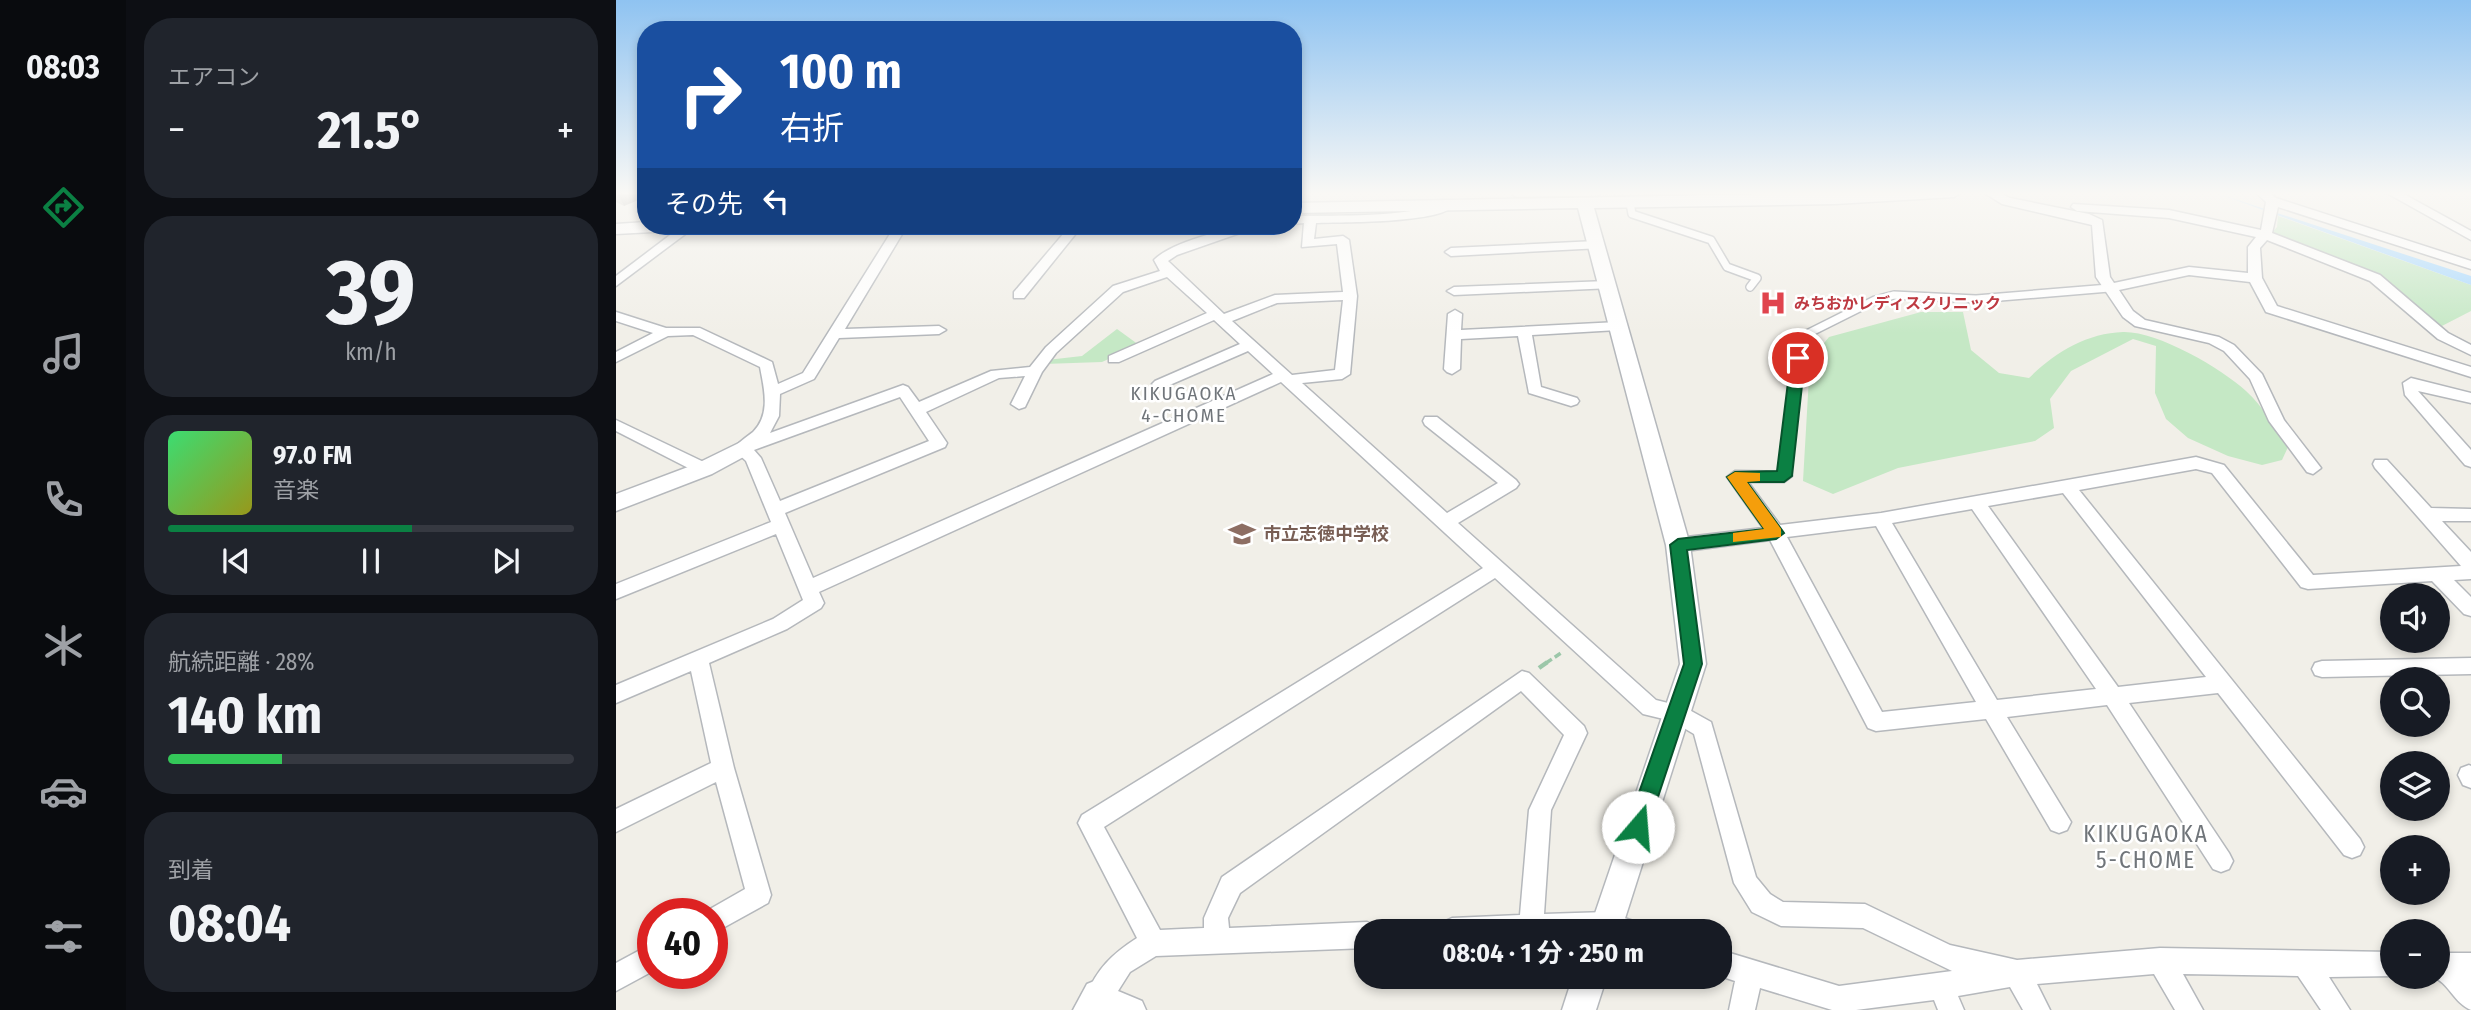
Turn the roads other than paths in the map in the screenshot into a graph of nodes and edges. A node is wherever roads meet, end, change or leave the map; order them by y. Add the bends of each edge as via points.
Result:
1 (673, 239) edge
2 (893, 239) edge
3 (1065, 239) edge
4 (1213, 239) edge
5 (1308, 239) edge
6 (1595, 239) edge
7 (1708, 239) edge
8 (2099, 239) edge
9 (2260, 239) edge
10 (2293, 239) edge
11 (2391, 239) edge
12 (1596, 245) junction
13 (1451, 252) dead end
14 (2471, 265) edge
15 (1169, 272) junction
16 (2255, 278) junction
17 (616, 282) edge
18 (1607, 285) junction
19 (1750, 287) dead end
20 (2109, 288) junction
21 (1454, 291) dead end
22 (1019, 295) dead end
23 (1350, 296) junction
24 (1455, 314) dead end
25 (616, 316) edge
26 (1219, 318) junction
27 (1619, 326) junction
28 (939, 330) dead end
29 (1524, 331) junction
30 (665, 332) junction
31 (835, 334) junction
32 (1454, 335) junction
33 (1250, 345) junction
34 (2471, 351) edge
35 (616, 358) edge
36 (1114, 359) dead end
37 (1452, 369) dead end
38 (1035, 371) junction
39 (2471, 372) edge
40 (1285, 377) junction
41 (1160, 384) dead end
42 (772, 393) junction
43 (2471, 398) edge
44 (1571, 401) dead end
45 (1018, 404) dead end
46 (916, 410) junction
47 (1431, 421) dead end
48 (616, 425) edge
49 (741, 449) junction
50 (2471, 461) edge
51 (2381, 464) dead end
52 (2313, 468) dead end
53 (704, 469) junction
54 (1784, 476) joint
55 (2068, 486) junction
56 (1976, 502) junction
57 (616, 503) edge
58 (2426, 514) junction
59 (2471, 515) edge
60 (779, 517) junction
61 (1881, 519) junction
62 (1445, 522) junction
63 (1776, 533) junction
64 (1678, 545) junction
65 (2471, 566) edge
66 (1497, 568) junction
67 (2438, 576) junction
68 (809, 589) junction
69 (616, 592) edge
70 (2471, 610) edge
71 (698, 658) junction
72 (2471, 666) edge
73 (2322, 668) dead end
74 (2224, 684) junction
75 (616, 694) edge
76 (2113, 697) junction
77 (1992, 711) junction
78 (1676, 713) junction
79 (723, 768) junction
80 (616, 821) edge
81 (2059, 822) dead end
82 (2353, 847) dead end
83 (2221, 861) dead end
84 (728, 913) edge
85 (1532, 919) edge
86 (1616, 919) edge
87 (1354, 935) edge
88 (1217, 940) junction
89 (1153, 943) junction
90 (2160, 961) junction
91 (2304, 963) junction
92 (2380, 965) edge
93 (637, 966) edge
94 (2452, 966) edge
95 (1732, 967) edge
96 (1751, 973) junction
97 (2017, 973) junction
98 (616, 978) edge
99 (1586, 989) edge
100 (2471, 997) edge
101 (1946, 998) edge
102 (1095, 1003) edge
103 (1840, 1005) edge
104 (1133, 1010) edge
105 (1579, 1010) edge
106 (1742, 1010) edge
107 (2037, 1010) edge
108 (2190, 1010) edge
109 (2337, 1010) edge

1 - 17 street
2 - 31 street
3 - 22 street
4 - 15 street via 1161,260
5 - 23 street via 1307,244 1343,240
6 - 12 street
7 - 19 lane via 1727,267 1757,278
8 - 20 street via 2103,277
9 - 16 street via 2254,247
10 - 34 street via 2375,278 2443,336
11 - 14 street
12 - 13 street
12 - 18 street
15 - 26 street
15 - 38 street via 1118,289 1051,350
16 - 20 street via 2189,271
16 - 39 street via 2271,309
18 - 21 street
18 - 27 street
20 - 52 street via 2140,323 2228,348 2258,377 2277,421
20 - 54 lane via 1976,299 1894,295 1809,333 1798,358
23 - 26 street via 1275,299
23 - 40 street via 1342,374
24 - 32 street
25 - 30 street
26 - 33 street
26 - 36 street
27 - 29 street
27 - 64 street
28 - 31 street
29 - 32 street
29 - 44 street via 1534,390
30 - 35 street
30 - 42 street via 695,331 766,365
31 - 42 street via 809,376
32 - 37 street
33 - 40 street
33 - 41 street
38 - 45 street
38 - 46 street via 996,374
40 - 62 street
40 - 68 street
42 - 49 street via 769,426
43 - 50 street via 2411,383 2410,392
46 - 49 street via 903,390
46 - 60 street via 939,443
47 - 62 street via 1510,484
48 - 53 street
49 - 53 street
49 - 60 street via 753,458
51 - 58 street
53 - 57 street
54 - 63 street via 1735,477
55 - 56 street
55 - 67 street via 2196,463 2218,469 2308,582
55 - 74 street
56 - 61 street
56 - 76 street
58 - 59 street
58 - 65 street
60 - 68 street
60 - 69 street
61 - 63 street
61 - 77 street
62 - 66 street
63 - 64 street
63 - 77 street via 1876,722
64 - 78 street via 1693,664
65 - 67 street
66 - 78 street via 1650,708
66 - 89 street via 1090,823
67 - 70 street
68 - 71 street via 814,603 809,608
71 - 75 street
71 - 79 street
72 - 73 street
74 - 76 street
74 - 82 street
76 - 77 street
76 - 83 street
77 - 81 street
78 - 86 street
78 - 97 street via 1703,728 1746,883 1761,903 1781,914 1865,916 1947,957
79 - 80 street
79 - 84 street via 759,895
85 - 88 street via 1540,810 1576,733 1522,679 1231,886 1216,918
87 - 88 street
88 - 89 street
89 - 102 street via 1121,963
90 - 91 street
90 - 97 street
90 - 108 street
91 - 92 street
91 - 109 street
93 - 98 street
94 - 100 street
95 - 96 street
96 - 103 street
96 - 106 street
97 - 101 street
97 - 107 street
99 - 105 street
101 - 103 street
102 - 104 street

